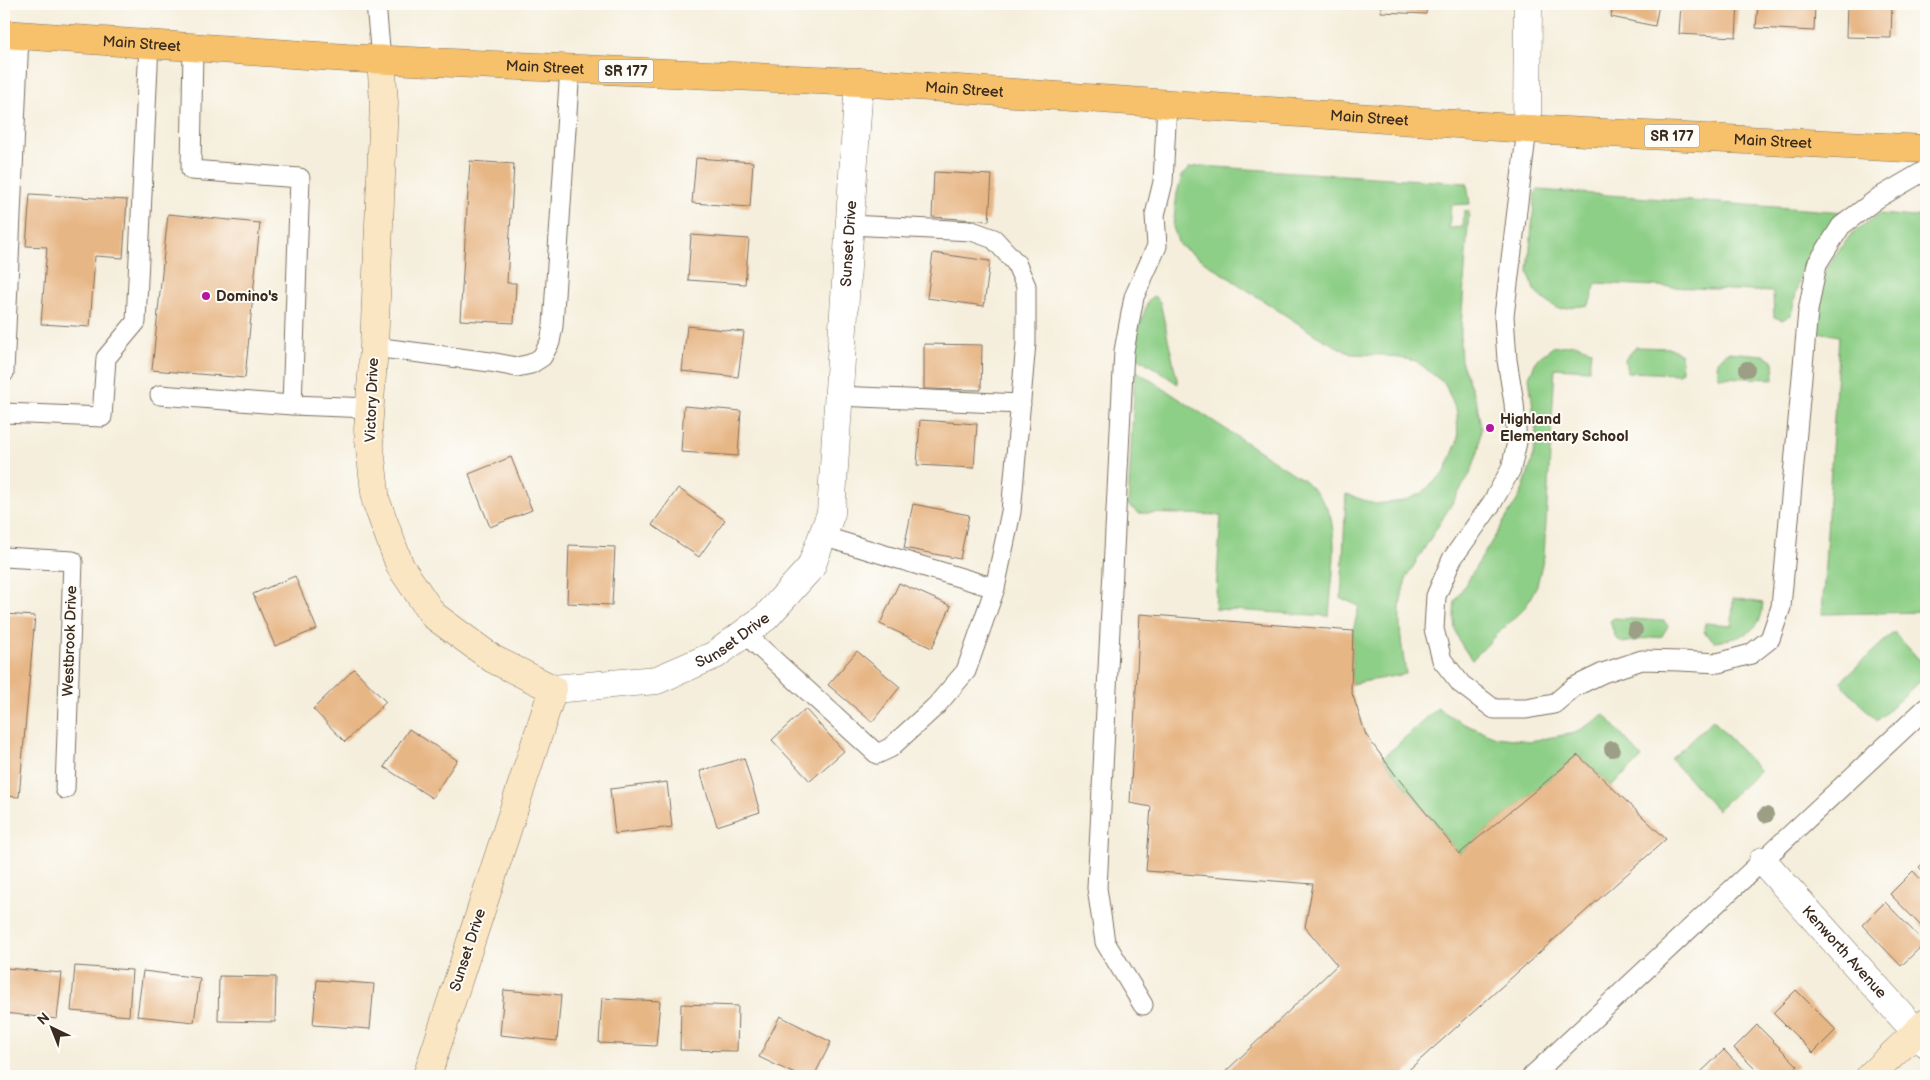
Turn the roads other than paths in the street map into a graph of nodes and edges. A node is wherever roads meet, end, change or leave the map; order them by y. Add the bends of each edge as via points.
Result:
1 (376, 4) edge
2 (1528, 4) edge
3 (11, 34) edge
4 (149, 44) junction
5 (193, 47) junction
6 (381, 59) junction
7 (570, 68) junction
8 (859, 82) junction
9 (1167, 104) junction
10 (1527, 129) junction
11 (1926, 149) edge
12 (1926, 170) edge
13 (849, 225) junction
14 (374, 347) junction
15 (4, 374) edge
16 (160, 395) dead end
17 (838, 396) junction
18 (1021, 404) junction
19 (292, 405) junction
20 (370, 408) junction
21 (4, 413) edge
22 (822, 536) junction
23 (4, 557) edge
24 (994, 588) junction
25 (744, 633) junction
26 (553, 690) junction
27 (1926, 708) edge
28 (65, 789) dead end
29 (1763, 861) junction
30 (1143, 1005) dead end
31 (1923, 1033) edge
32 (427, 1076) edge
33 (1532, 1076) edge
34 (1870, 1076) edge

1 - 6 lane
2 - 10 street
3 - 4 main road, Main Street / SR 177
3 - 15 lane
4 - 5 main road, Main Street / SR 177
4 - 21 lane via 136,322 106,358 102,417
5 - 6 main road, Main Street / SR 177
5 - 19 lane via 191,170 300,178
6 - 7 main road, Main Street / SR 177
6 - 14 street, Victory Drive via 384,103
7 - 8 main road, Main Street / SR 177
7 - 14 lane via 553,326 550,342 542,357 517,367
8 - 9 main road, Main Street / SR 177
8 - 13 street, Sunset Drive
9 - 10 main road, Main Street / SR 177
9 - 30 lane via 1163,182 1155,215 1157,246 1134,297 1124,351 1096,888 1105,942
10 - 11 main road, Main Street / SR 177
10 - 12 lane via 1504,316 1517,442 1511,469 1492,503 1452,559 1436,596 1434,629 1442,660 1461,684 1494,710 1554,704 1574,688 1602,673 1642,660 1718,664 1751,654 1770,639 1782,607 1808,311 1817,264 1841,226 1878,198
13 - 17 street, Sunset Drive
13 - 18 lane via 972,231 994,238 1016,263 1026,286
14 - 20 street, Victory Drive
16 - 19 lane
17 - 18 lane
17 - 22 street, Sunset Drive via 831,513
18 - 24 lane via 1011,512
19 - 20 lane
20 - 26 street, Victory Drive via 368,430 376,501 400,566 433,615 493,659
22 - 24 lane
22 - 25 street, Sunset Drive via 811,567 766,617
23 - 28 lane, Westbrook Drive via 72,561
24 - 25 lane via 966,671 936,706 890,748 877,754
25 - 26 street, Sunset Drive via 714,655 657,680
26 - 32 street, Sunset Drive
27 - 29 lane
29 - 31 street, Kenworth Avenue
29 - 33 lane
31 - 34 street

